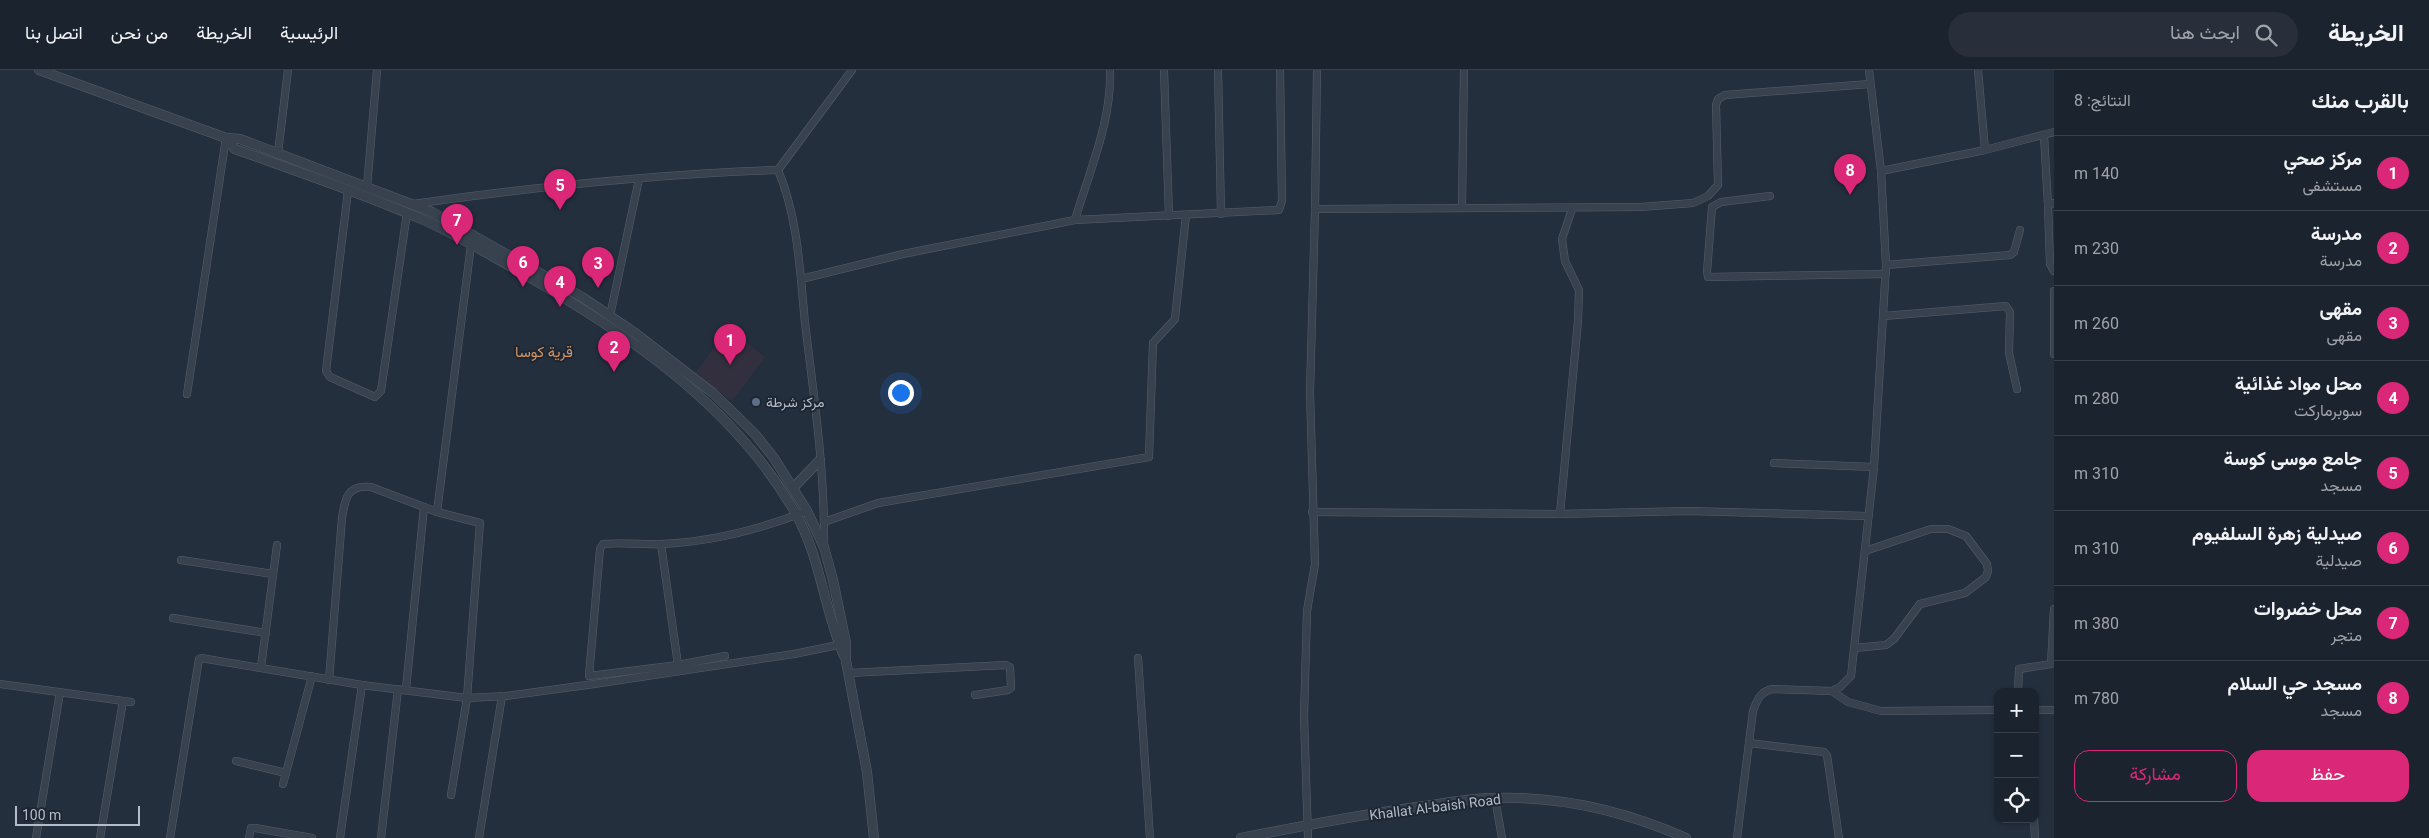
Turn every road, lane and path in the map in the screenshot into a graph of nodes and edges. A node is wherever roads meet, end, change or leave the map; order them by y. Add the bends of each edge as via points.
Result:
1 (39, 70) edge
2 (288, 70) edge
3 (377, 70) edge
4 (852, 70) edge
5 (1110, 70) edge
6 (1164, 70) edge
7 (1218, 70) edge
8 (1280, 70) edge
9 (1317, 70) edge
10 (1464, 70) edge
11 (1869, 70) edge
12 (1978, 70) edge
13 (1870, 84) junction
14 (2054, 132) edge
15 (2044, 136) junction
16 (226, 138) junction
17 (1985, 150) junction
18 (278, 153) junction
19 (778, 170) junction
20 (1881, 171) junction
21 (639, 179) junction
22 (367, 187) junction
23 (348, 191) junction
24 (1770, 196) dead end
25 (412, 204) junction
26 (2051, 204) edge
27 (1462, 207) junction
28 (1315, 209) junction
29 (1572, 209) junction
30 (432, 212) junction
31 (406, 213) junction
32 (1221, 214) junction
33 (1186, 215) junction
34 (1169, 216) junction
35 (1075, 220) junction
36 (428, 222) junction
37 (2020, 230) dead end
38 (471, 245) junction
39 (1886, 265) junction
40 (2054, 270) edge
41 (1886, 274) junction
42 (801, 279) junction
43 (2054, 291) edge
44 (610, 316) junction
45 (1884, 316) junction
46 (635, 333) junction
47 (629, 342) junction
48 (659, 351) junction
49 (2054, 354) edge
50 (652, 359) junction
51 (2017, 389) dead end
52 (187, 394) dead end
53 (738, 417) junction
54 (731, 425) junction
55 (820, 460) junction
56 (1774, 463) dead end
57 (1874, 467) junction
58 (794, 488) junction
59 (424, 507) junction
60 (807, 510) junction
61 (437, 512) junction
62 (1312, 512) junction
63 (1560, 514) junction
64 (796, 515) junction
65 (1868, 516) junction
66 (824, 522) junction
67 (661, 544) junction
68 (277, 545) dead end
69 (824, 548) junction
70 (1865, 550) junction
71 (182, 560) dead end
72 (273, 574) junction
73 (2054, 609) edge
74 (173, 618) dead end
75 (266, 633) junction
76 (842, 644) junction
77 (1855, 648) junction
78 (725, 656) dead end
79 (1138, 658) dead end
80 (678, 665) junction
81 (261, 667) junction
82 (849, 674) junction
83 (312, 676) junction
84 (329, 680) junction
85 (0, 684) edge
86 (362, 685) junction
87 (2018, 688) edge
88 (398, 689) junction
89 (406, 689) junction
90 (1832, 691) junction
91 (60, 692) junction
92 (975, 695) dead end
93 (502, 696) junction
94 (466, 698) junction
95 (1994, 710) edge
96 (2039, 710) edge
97 (2054, 710) edge
98 (1749, 743) junction
99 (236, 761) dead end
100 (286, 774) junction
101 (283, 784) dead end
102 (451, 795) dead end
103 (1495, 798) junction
104 (2034, 823) edge
105 (1307, 825) junction
106 (36, 838) edge
107 (100, 838) edge
108 (170, 838) edge
109 (249, 838) edge
110 (312, 838) edge
111 (340, 838) edge
112 (381, 838) edge
113 (479, 838) edge
114 (874, 838) edge
115 (1150, 838) edge
116 (1241, 838) edge
117 (1308, 838) edge
118 (1502, 838) edge
119 (1686, 838) edge
120 (1736, 838) edge
121 (1839, 838) edge
122 (2035, 838) edge

1 - 16 street
2 - 18 street
3 - 22 street
4 - 19 street
5 - 35 street via 1102,134
6 - 34 street
7 - 32 street
8 - 32 street via 1281,207 1276,211
9 - 28 street
10 - 27 street
11 - 13 street
12 - 17 street
13 - 20 street
13 - 29 street via 1725,95 1718,99 1716,105 1719,176 1714,191 1693,203
14 - 15 street
15 - 17 street
15 - 26 street
16 - 18 street via 240,139
16 - 23 street via 235,149
16 - 52 street
17 - 20 street
18 - 22 street
19 - 21 street
19 - 42 street via 790,205
20 - 39 street
21 - 25 street
21 - 44 street
22 - 25 street
23 - 31 street
23 - 31 street via 326,371 330,377 375,397 381,391
24 - 41 street via 1721,202 1712,207 1708,277
25 - 30 street
26 - 40 street via 2050,264
27 - 28 street
27 - 29 street
28 - 62 street via 1310,392
29 - 63 street via 1562,239 1565,261 1579,290 1578,321
30 - 36 street
30 - 44 street
31 - 36 street
32 - 33 street
33 - 34 street
33 - 66 street via 1174,319 1153,343 1149,457 878,503
34 - 35 street
35 - 42 street via 903,254
36 - 38 street
37 - 39 street via 2014,252 2010,255
38 - 47 street via 577,306
38 - 61 street
39 - 41 street
41 - 45 street
42 - 55 street
43 - 49 street
44 - 46 street
45 - 51 street via 2006,306 2010,312 2009,356
45 - 57 street
46 - 47 street
46 - 48 street
47 - 50 street
48 - 50 street
48 - 53 street
50 - 54 street via 701,396
53 - 54 street
53 - 58 street via 770,452
54 - 64 street via 767,468
55 - 58 street
55 - 66 street
56 - 57 street
57 - 65 street
58 - 60 street
59 - 61 street
59 - 84 street via 371,486 353,488 346,496
59 - 89 street
60 - 64 street
60 - 69 street
61 - 94 street via 481,524
62 - 63 street
62 - 105 street via 1315,564 1307,611 1305,706
63 - 65 street via 1688,511
64 - 67 street via 750,530
64 - 76 street via 814,551
65 - 70 street
66 - 69 street
67 - 80 street
67 - 80 street via 608,543 600,546 588,674 591,678
68 - 72 street
69 - 76 street
70 - 77 street
70 - 77 street via 1931,529 1948,529 1966,536 1988,570 1986,577 1965,593 1920,604 1886,645
71 - 72 street
72 - 75 street
73 - 87 street via 2051,664 2019,670
74 - 75 street
75 - 81 street
76 - 82 street
76 - 93 street via 718,666
77 - 90 street via 1851,676
78 - 80 street
79 - 115 street
81 - 83 street
81 - 108 street via 204,657 199,659
82 - 92 street via 1010,667 1011,688
82 - 114 street via 867,772
83 - 84 street
83 - 100 street
84 - 86 street
85 - 91 street
86 - 88 street
86 - 111 street
88 - 89 street
88 - 112 street
89 - 94 street
90 - 95 street via 1848,702 1881,711
90 - 98 street via 1765,691 1753,711
91 - 106 street
91 - 107 street via 127,702
93 - 94 street
93 - 113 street
94 - 102 street
96 - 97 street
98 - 120 street
98 - 121 street via 1824,752 1827,755
99 - 100 street
100 - 101 street
103 - 105 street, Khallat Al-baish Road via 1406,808
103 - 118 street
103 - 119 street, Khallat Al-baish Road via 1538,799 1589,806 1647,821
104 - 122 street
105 - 116 street, Khallat Al-baish Road
105 - 117 street
109 - 110 street via 251,828 255,828

